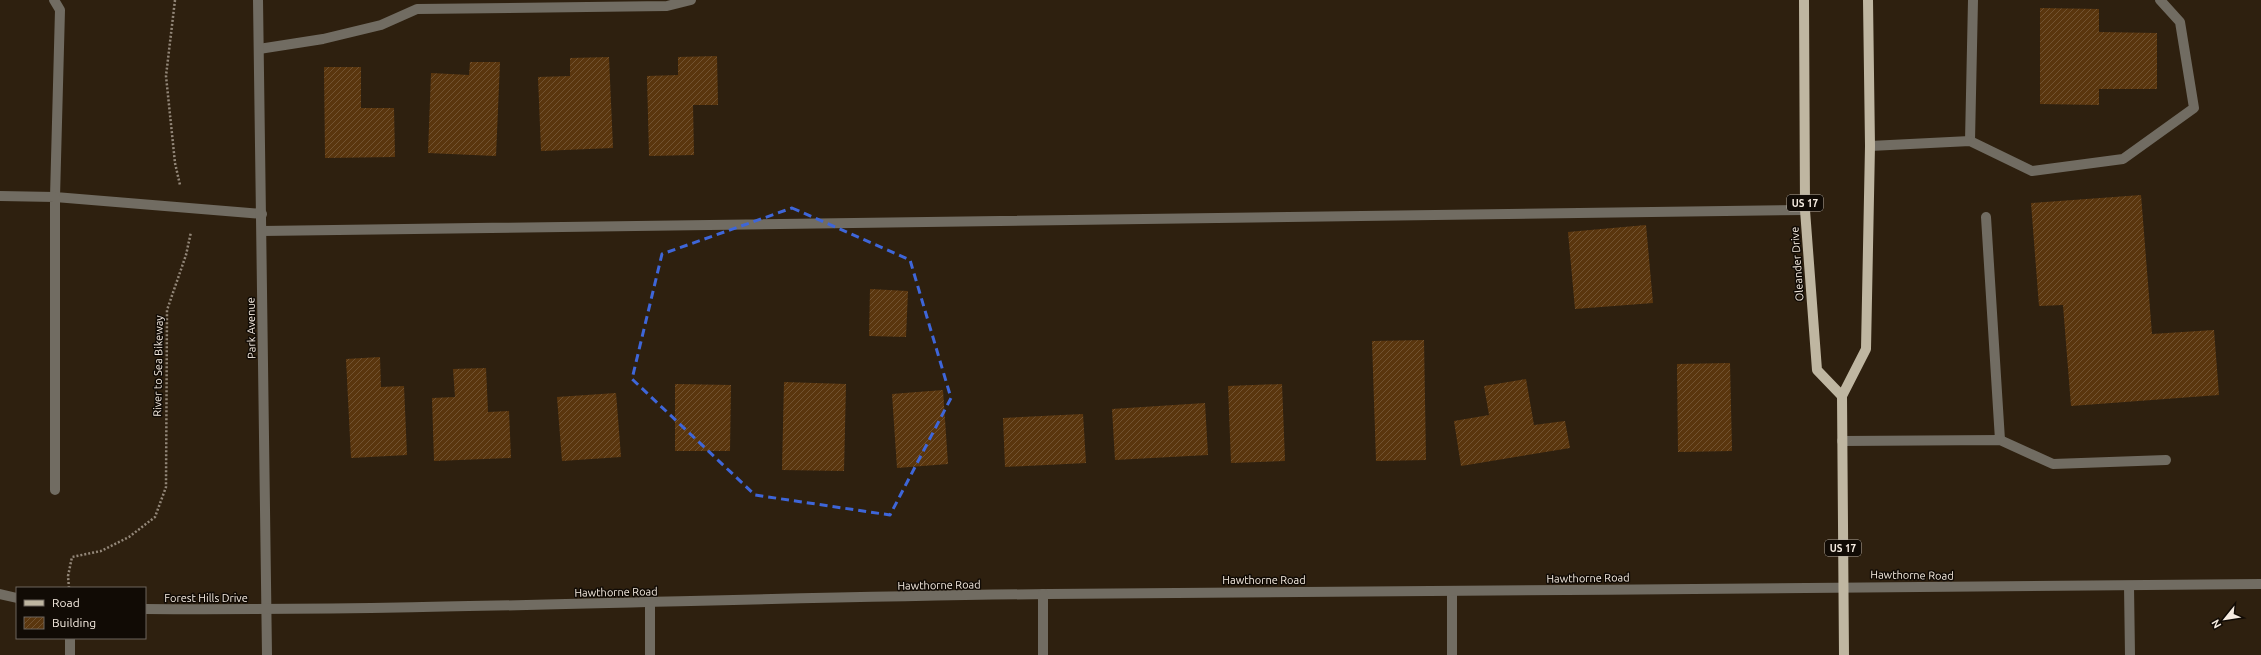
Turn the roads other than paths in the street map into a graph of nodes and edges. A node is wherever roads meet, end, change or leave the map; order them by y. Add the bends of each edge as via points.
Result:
1 (54, 0) edge
2 (258, 0) edge
3 (691, 0) edge
4 (1804, 0) edge
5 (1868, 0) edge
6 (1973, 0) edge
7 (2160, 0) edge
8 (259, 49) junction
9 (1970, 142) junction
10 (1870, 146) junction
11 (0, 196) edge
12 (55, 197) junction
13 (1805, 210) junction
14 (262, 214) junction
15 (1986, 217) dead end
16 (262, 231) junction
17 (1842, 396) junction
18 (1842, 440) junction
19 (2000, 440) junction
20 (2166, 460) dead end
21 (55, 490) dead end
22 (2261, 584) edge
23 (2129, 586) junction
24 (1843, 588) junction
25 (1452, 591) junction
26 (0, 594) edge
27 (1043, 594) junction
28 (16, 598) edge
29 (650, 604) junction
30 (146, 609) edge
31 (267, 610) junction
32 (70, 639) edge
33 (70, 655) edge
34 (267, 655) edge
35 (650, 655) edge
36 (1043, 655) edge
37 (1452, 655) edge
38 (1844, 655) edge
39 (2130, 655) edge

1 - 12 street via 60,10
2 - 8 street, Park Avenue
3 - 8 street via 667,6 417,9 381,25 323,39
4 - 13 main road, Oleander Drive / US 17
5 - 10 main road, US 17
6 - 9 street
7 - 9 street via 2180,22 2194,108 2123,158 2032,171
8 - 14 street, Park Avenue
9 - 10 street
10 - 17 main road, US 17 via 1866,349
11 - 12 street
12 - 14 street
12 - 21 street
13 - 16 street
13 - 17 main road, Oleander Drive / US 17 via 1817,370
14 - 16 street, Park Avenue
15 - 19 street
16 - 31 street, Park Avenue
17 - 18 main road, US 17
18 - 19 street
18 - 24 main road, US 17
19 - 20 street via 2053,464
22 - 23 street, Hawthorne Road
23 - 24 street, Hawthorne Road
23 - 39 street
24 - 25 street, Hawthorne Road
24 - 38 main road, US 17
25 - 27 street, Hawthorne Road
25 - 37 street
26 - 28 street
27 - 29 street, Hawthorne Road
27 - 36 street
29 - 31 street, Hawthorne Road
29 - 35 street
30 - 31 street, Forest Hills Drive
31 - 34 street, Park Avenue
32 - 33 street

